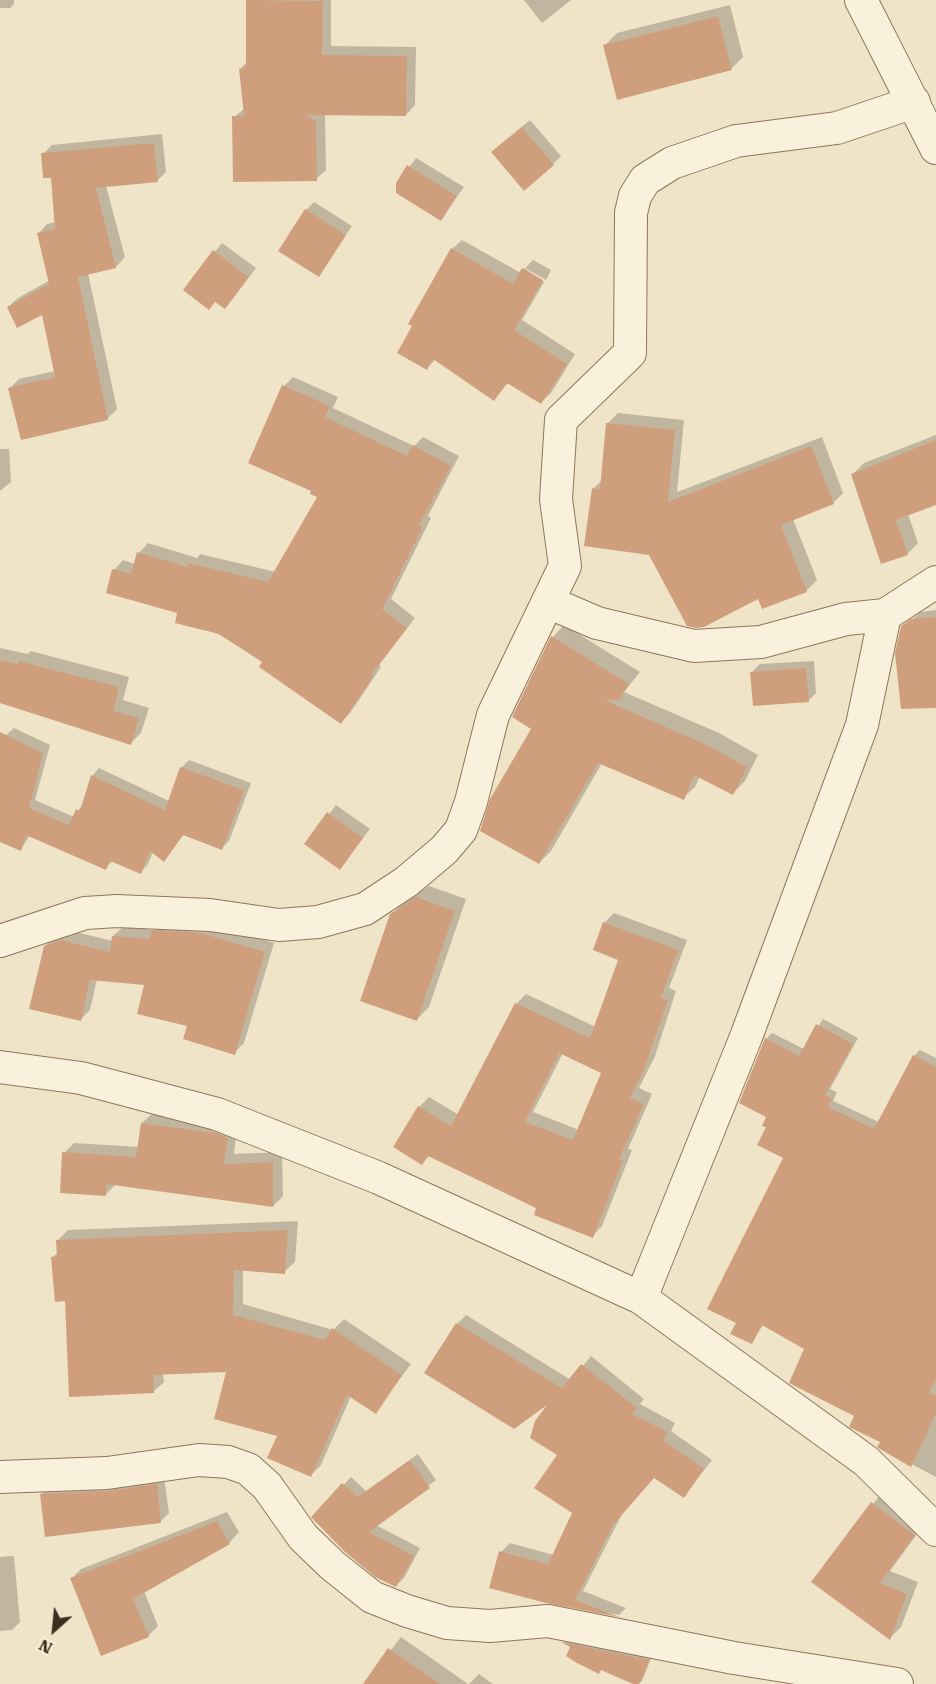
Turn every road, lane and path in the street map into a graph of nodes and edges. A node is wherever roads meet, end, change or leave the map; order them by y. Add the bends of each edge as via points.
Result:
1 (861, 0) edge
2 (914, 102) junction
3 (936, 148) edge
4 (936, 582) edge
5 (548, 602) junction
6 (885, 615) junction
7 (0, 941) edge
8 (0, 1067) edge
9 (641, 1298) junction
10 (0, 1477) edge
11 (936, 1530) edge
12 (897, 1684) edge

1 - 2 street
2 - 3 street
2 - 5 street via 837,128 736,141 672,162 645,180 634,196 631,213 630,353 561,420 556,499 565,566
4 - 6 street
5 - 6 street via 597,623 694,646 761,642 846,619
5 - 7 street via 493,715 461,830 414,875 365,909 318,922 279,925 210,915 85,913
6 - 9 street via 858,736 746,1037
8 - 9 street via 81,1078 217,1114 379,1178
9 - 11 street via 866,1461
10 - 12 street via 107,1473 199,1460 228,1462 248,1469 267,1486 303,1537 332,1565 372,1597 407,1611 447,1623 490,1626 548,1621 734,1658

